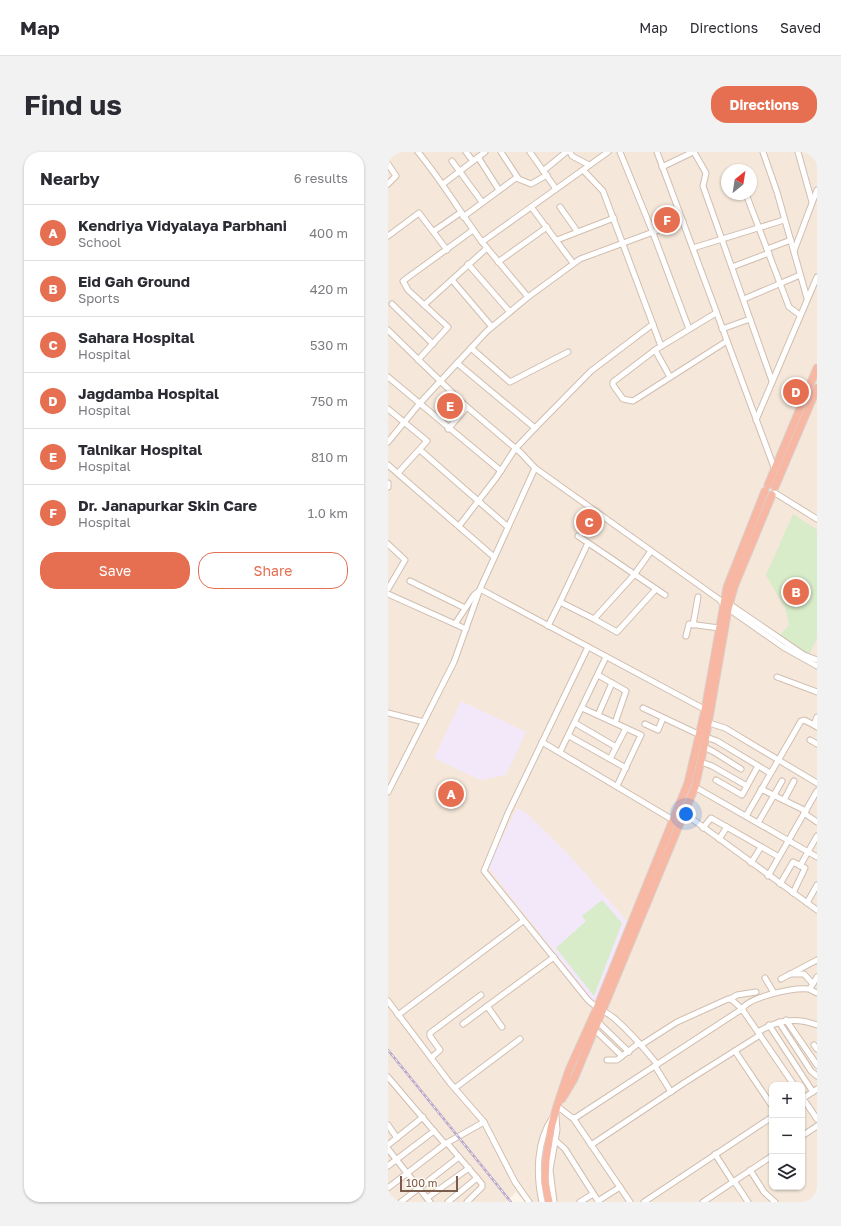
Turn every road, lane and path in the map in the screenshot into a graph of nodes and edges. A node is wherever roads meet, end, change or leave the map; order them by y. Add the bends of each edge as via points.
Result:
1 (418, 152) edge
2 (466, 152) edge
3 (485, 152) edge
4 (501, 152) edge
5 (530, 152) edge
6 (566, 152) edge
7 (570, 152) edge
8 (608, 152) edge
9 (620, 152) edge
10 (656, 152) edge
11 (693, 152) edge
12 (763, 152) edge
13 (798, 152) edge
14 (560, 154) edge
15 (476, 159) junction
16 (452, 161) dead end
17 (388, 164) edge
18 (589, 165) junction
19 (662, 166) junction
20 (583, 170) junction
21 (460, 171) junction
22 (545, 173) junction
23 (518, 178) junction
24 (388, 184) edge
25 (443, 184) junction
26 (556, 189) junction
27 (499, 190) junction
28 (817, 190) edge
29 (748, 200) edge
30 (482, 202) junction
31 (812, 202) junction
32 (560, 207) dead end
33 (532, 208) junction
34 (462, 215) junction
35 (614, 218) junction
36 (784, 220) junction
37 (683, 221) junction
38 (547, 227) junction
39 (759, 227) junction
40 (473, 230) junction
41 (434, 231) junction
42 (577, 231) junction
43 (653, 233) junction
44 (388, 236) edge
45 (557, 240) junction
46 (722, 240) junction
47 (790, 240) junction
48 (482, 242) junction
49 (623, 243) junction
50 (487, 248) junction
51 (693, 248) junction
52 (447, 250) junction
53 (768, 251) junction
54 (794, 251) junction
55 (498, 262) junction
56 (573, 263) junction
57 (468, 264) junction
58 (732, 267) junction
59 (800, 275) junction
60 (817, 277) edge
61 (452, 280) junction
62 (780, 284) junction
63 (528, 297) junction
64 (807, 298) junction
65 (744, 299) junction
66 (392, 304) dead end
67 (424, 305) junction
68 (510, 312) junction
69 (716, 313) junction
70 (800, 315) junction
71 (750, 319) junction
72 (653, 324) junction
73 (492, 327) junction
74 (689, 329) junction
75 (722, 329) junction
76 (388, 330) edge
77 (727, 341) junction
78 (433, 344) junction
79 (661, 346) junction
80 (471, 348) junction
81 (655, 350) junction
82 (568, 352) dead end
83 (418, 360) junction
84 (457, 363) junction
85 (817, 368) edge
86 (388, 377) edge
87 (670, 377) junction
88 (440, 380) junction
89 (772, 381) junction
90 (817, 388) edge
91 (420, 403) junction
92 (467, 406) junction
93 (388, 409) edge
94 (756, 420) junction
95 (405, 423) junction
96 (535, 428) junction
97 (448, 429) junction
98 (388, 442) edge
99 (515, 449) junction
100 (420, 450) junction
101 (388, 465) edge
102 (535, 468) junction
103 (774, 469) junction
104 (501, 471) junction
105 (398, 473) junction
106 (779, 478) junction
107 (388, 483) edge
108 (388, 486) edge
109 (771, 490) junction
110 (478, 502) junction
111 (817, 520) edge
112 (459, 526) junction
113 (508, 527) junction
114 (578, 536) dead end
115 (588, 543) junction
116 (389, 546) edge
117 (651, 551) junction
118 (494, 557) junction
119 (634, 575) junction
120 (410, 581) dead end
121 (388, 589) edge
122 (480, 590) junction
123 (656, 590) junction
124 (388, 594) edge
125 (665, 595) dead end
126 (698, 597) dead end
127 (560, 602) junction
128 (725, 604) junction
129 (465, 608) junction
130 (594, 619) junction
131 (454, 624) junction
132 (693, 625) junction
133 (548, 626) junction
134 (719, 628) junction
135 (466, 629) junction
136 (686, 636) dead end
137 (588, 647) junction
138 (606, 657) junction
139 (817, 660) edge
140 (817, 666) edge
141 (598, 676) junction
142 (777, 677) dead end
143 (612, 683) junction
144 (817, 692) edge
145 (582, 708) junction
146 (643, 708) dead end
147 (708, 711) junction
148 (388, 713) edge
149 (598, 715) junction
150 (817, 717) edge
151 (663, 718) junction
152 (424, 722) junction
153 (706, 722) junction
154 (575, 723) junction
155 (615, 723) junction
156 (645, 724) dead end
157 (815, 726) edge
158 (626, 728) junction
159 (569, 736) junction
160 (703, 736) junction
161 (810, 740) dead end
162 (542, 742) junction
163 (817, 744) edge
164 (616, 747) junction
165 (704, 747) junction
166 (560, 752) junction
167 (610, 759) junction
168 (778, 759) junction
169 (701, 762) junction
170 (758, 766) junction
171 (626, 768) junction
172 (741, 769) dead end
173 (770, 773) junction
174 (716, 780) dead end
175 (782, 781) dead end
176 (794, 781) dead end
177 (817, 783) edge
178 (617, 786) junction
179 (695, 786) junction
180 (747, 786) junction
181 (761, 789) junction
182 (817, 791) edge
183 (388, 792) edge
184 (774, 796) junction
185 (784, 800) junction
186 (805, 812) junction
187 (746, 816) junction
188 (678, 817) junction
189 (817, 822) edge
190 (758, 823) junction
191 (726, 827) junction
192 (703, 828) junction
193 (817, 836) edge
194 (719, 839) junction
195 (788, 840) junction
196 (761, 847) junction
197 (808, 852) junction
198 (779, 857) junction
199 (817, 857) edge
200 (751, 864) junction
201 (800, 866) junction
202 (768, 876) junction
203 (780, 884) junction
204 (817, 885) edge
205 (793, 893) junction
206 (807, 903) junction
207 (817, 910) edge
208 (523, 921) junction
209 (554, 956) junction
210 (817, 960) edge
211 (789, 974) junction
212 (817, 977) edge
213 (765, 978) dead end
214 (781, 978) dead end
215 (813, 984) junction
216 (810, 989) junction
217 (756, 992) dead end
218 (774, 993) junction
219 (817, 993) edge
220 (481, 995) dead end
221 (730, 999) junction
222 (388, 1001) edge
223 (487, 1006) junction
224 (742, 1009) junction
225 (600, 1010) junction
226 (398, 1015) junction
227 (786, 1020) junction
228 (598, 1022) junction
229 (779, 1022) junction
230 (463, 1024) dead end
231 (769, 1025) junction
232 (817, 1025) edge
233 (502, 1027) dead end
234 (595, 1030) junction
235 (759, 1033) junction
236 (520, 1039) dead end
237 (640, 1044) junction
238 (735, 1051) junction
239 (629, 1052) junction
240 (622, 1056) junction
241 (431, 1058) junction
242 (607, 1060) dead end
243 (656, 1065) junction
244 (817, 1065) edge
245 (388, 1076) edge
246 (817, 1076) edge
247 (792, 1082) edge
248 (455, 1088) junction
249 (815, 1091) edge
250 (671, 1092) junction
251 (805, 1096) edge
252 (769, 1102) edge
253 (805, 1102) edge
254 (558, 1107) junction
255 (423, 1117) junction
256 (573, 1118) junction
257 (770, 1118) edge
258 (817, 1119) edge
259 (484, 1122) junction
260 (388, 1125) edge
261 (817, 1126) edge
262 (434, 1131) junction
263 (805, 1134) edge
264 (396, 1138) junction
265 (554, 1140) junction
266 (446, 1144) junction
267 (388, 1145) edge
268 (592, 1146) junction
269 (388, 1148) edge
270 (715, 1154) junction
271 (459, 1157) junction
272 (769, 1158) edge
273 (396, 1160) junction
274 (388, 1166) edge
275 (469, 1168) junction
276 (750, 1170) junction
277 (407, 1174) junction
278 (477, 1178) junction
279 (734, 1182) junction
280 (620, 1187) junction
281 (388, 1188) edge
282 (419, 1188) junction
283 (593, 1194) junction
284 (427, 1200) edge
285 (401, 1202) edge
286 (448, 1202) edge
287 (467, 1202) edge
288 (529, 1202) edge
289 (542, 1202) edge
290 (549, 1202) edge
291 (554, 1202) edge
292 (580, 1202) edge
293 (630, 1202) edge
294 (644, 1202) edge
295 (703, 1202) edge
296 (748, 1202) edge
297 (775, 1202) edge

1 - 25 street
2 - 15 street
3 - 15 street
4 - 23 street
5 - 22 street
6 - 14 street
7 - 18 street
8 - 18 street
9 - 43 street
10 - 19 street
11 - 19 street
11 - 46 street via 706,174 703,186
12 - 36 street
13 - 31 street
14 - 22 street
15 - 21 street
15 - 27 street
16 - 21 street
17 - 24 street via 396,176
18 - 20 street
19 - 37 street
20 - 26 street
20 - 35 street via 602,191
21 - 25 street
21 - 30 street
22 - 23 street via 531,184
22 - 26 street
23 - 27 street
25 - 34 street
26 - 33 street
27 - 30 street
28 - 31 street
29 - 39 street
30 - 34 street
31 - 54 street
32 - 42 street
33 - 38 street
33 - 48 street
34 - 40 street
34 - 41 street
35 - 42 street
35 - 49 street
36 - 39 street
36 - 47 street
37 - 43 street
37 - 51 street
38 - 45 street
38 - 55 street
39 - 46 street
39 - 53 street
40 - 48 street
40 - 52 street
41 - 44 street via 418,213
41 - 52 street
42 - 45 street
43 - 49 street
43 - 74 street
45 - 56 street
46 - 51 street
46 - 58 street
47 - 53 street
47 - 54 street
48 - 50 street
49 - 56 street
49 - 72 street
50 - 55 street
50 - 57 street
51 - 69 street
52 - 67 street via 403,281 408,290
53 - 58 street
53 - 62 street
54 - 59 street
55 - 63 street
56 - 63 street
57 - 61 street
57 - 68 street
58 - 65 street
59 - 62 street
59 - 64 street
60 - 64 street
61 - 67 street
61 - 73 street
62 - 65 street
62 - 70 street via 789,307
63 - 68 street
64 - 70 street
65 - 71 street
66 - 78 street
67 - 78 street via 448,327
68 - 73 street
69 - 74 street
69 - 75 street
70 - 89 street
71 - 75 street
71 - 89 street
72 - 79 street
72 - 96 street via 591,371
73 - 80 street
74 - 79 street
75 - 77 street
76 - 83 street
77 - 87 street
77 - 94 street
78 - 83 street
79 - 81 street
80 - 82 street via 510,382
80 - 84 street
81 - 87 street
81 - 87 street via 613,382 613,385 623,399 633,401
83 - 88 street
84 - 88 street
84 - 96 street
85 - 103 highway
86 - 91 street
88 - 91 street
88 - 92 street
89 - 94 street
90 - 106 highway
91 - 95 street
91 - 97 street
92 - 97 street
92 - 99 street
93 - 95 street
94 - 103 street
95 - 98 street
95 - 100 street via 426,440
96 - 99 street
97 - 104 street
99 - 102 street
99 - 104 street
100 - 105 street
100 - 110 street
101 - 105 street
102 - 113 street
102 - 117 street
103 - 106 street
103 - 109 highway
104 - 110 street
105 - 112 street
106 - 109 highway
107 - 108 street
109 - 111 street
109 - 128 highway via 726,586
110 - 112 street
110 - 113 street
112 - 118 street
113 - 118 street
114 - 115 street
115 - 119 street
115 - 127 street
116 - 121 street via 405,560
117 - 119 street
117 - 128 street
118 - 122 street
119 - 123 street
119 - 130 street
120 - 129 street
122 - 129 street
122 - 133 street
122 - 135 street
123 - 125 street
123 - 130 street via 617,632
124 - 131 street
126 - 132 street
127 - 130 street
127 - 133 street
128 - 134 highway
128 - 139 street via 804,655
128 - 140 street via 783,647
128 - 147 highway
129 - 131 street
131 - 135 street
132 - 134 street
132 - 136 street via 688,625
133 - 137 street
134 - 147 highway
135 - 152 street via 454,662
137 - 138 street
137 - 162 street
138 - 141 street
138 - 147 street
141 - 143 street
141 - 145 street
142 - 144 street
143 - 149 street
143 - 155 street via 626,692
145 - 149 street
145 - 154 street
146 - 151 street
147 - 153 highway
148 - 152 street
149 - 155 street
150 - 157 street
151 - 156 street via 658,730
151 - 160 street
152 - 183 street
153 - 160 highway
153 - 168 street via 725,728
154 - 159 street
154 - 164 street
155 - 158 street
157 - 168 street via 801,721
158 - 164 street
158 - 171 street via 641,736
159 - 166 street
159 - 167 street
160 - 165 highway
160 - 170 street via 717,741
160 - 188 highway
161 - 163 street
162 - 166 street
162 - 208 street via 484,868 485,873
164 - 167 street
165 - 169 highway
165 - 172 street
166 - 178 street
167 - 171 street
168 - 173 street
168 - 177 street
169 - 179 highway
169 - 180 street
170 - 173 street
170 - 180 street
171 - 178 street
173 - 181 street
174 - 180 street via 741,795
175 - 184 street
176 - 185 street
178 - 188 street
179 - 187 street
179 - 188 highway
181 - 184 street
181 - 187 street
182 - 186 street
184 - 185 street
184 - 190 street
185 - 186 street
186 - 189 street
186 - 195 street
187 - 190 street
188 - 192 street
188 - 225 highway
190 - 195 street
191 - 192 street via 710,818
191 - 194 street
191 - 196 street
192 - 194 street
193 - 197 street
194 - 200 street
195 - 197 street
195 - 198 street
196 - 198 street
196 - 200 street
197 - 199 street
197 - 201 street
198 - 202 street
200 - 202 street
201 - 203 street via 793,862
201 - 205 street via 806,870
202 - 203 street
203 - 205 street
204 - 206 street
205 - 206 street
206 - 207 street
208 - 209 street
208 - 226 street
209 - 223 street
209 - 225 street via 588,1000
210 - 211 street
211 - 214 street
211 - 215 street via 804,974
212 - 215 street
213 - 218 street
215 - 216 street
216 - 218 street
216 - 219 street
217 - 221 street via 737,995
218 - 224 street via 747,1004
220 - 241 street via 430,1033 440,1050
221 - 224 street
221 - 237 street via 677,1022
222 - 226 street via 391,1011
223 - 230 street
223 - 233 street
224 - 235 street
224 - 243 street
225 - 228 highway
225 - 237 street via 614,1018
225 - 254 highway via 571,1067
226 - 241 street
227 - 229 street
227 - 232 street
227 - 244 street
228 - 234 highway
228 - 239 street
229 - 231 street
229 - 246 street via 811,1071
231 - 235 street
231 - 249 street
234 - 240 street
234 - 254 highway via 570,1088
235 - 238 street
235 - 247 street
236 - 248 street
237 - 239 street
237 - 243 street
238 - 250 street
238 - 252 street
239 - 240 street
240 - 242 street via 616,1061
241 - 248 street
243 - 250 street
243 - 256 street
245 - 255 street
248 - 259 street
249 - 251 street
250 - 268 street
253 - 258 street
254 - 256 street
254 - 265 street
254 - 289 street via 546,1127 540,1152 539,1178
254 - 290 highway via 551,1128 545,1171
255 - 262 street
255 - 264 street
256 - 268 street
257 - 270 street
259 - 266 street
259 - 288 street
260 - 264 street
261 - 263 street
262 - 266 street
262 - 273 street
264 - 267 street
265 - 283 street via 565,1150
265 - 291 street via 550,1170
266 - 271 street
266 - 277 street
268 - 280 street
269 - 273 street
270 - 279 street
270 - 294 street
271 - 275 street
271 - 282 street
272 - 276 street
273 - 274 street
273 - 277 street
275 - 278 street
275 - 284 street
276 - 279 street
276 - 297 street via 764,1192
277 - 281 street
277 - 282 street
278 - 286 street
278 - 287 street via 483,1186
279 - 295 street
279 - 296 street
280 - 283 street via 600,1201
280 - 293 street
282 - 284 street
282 - 285 street
283 - 292 street

